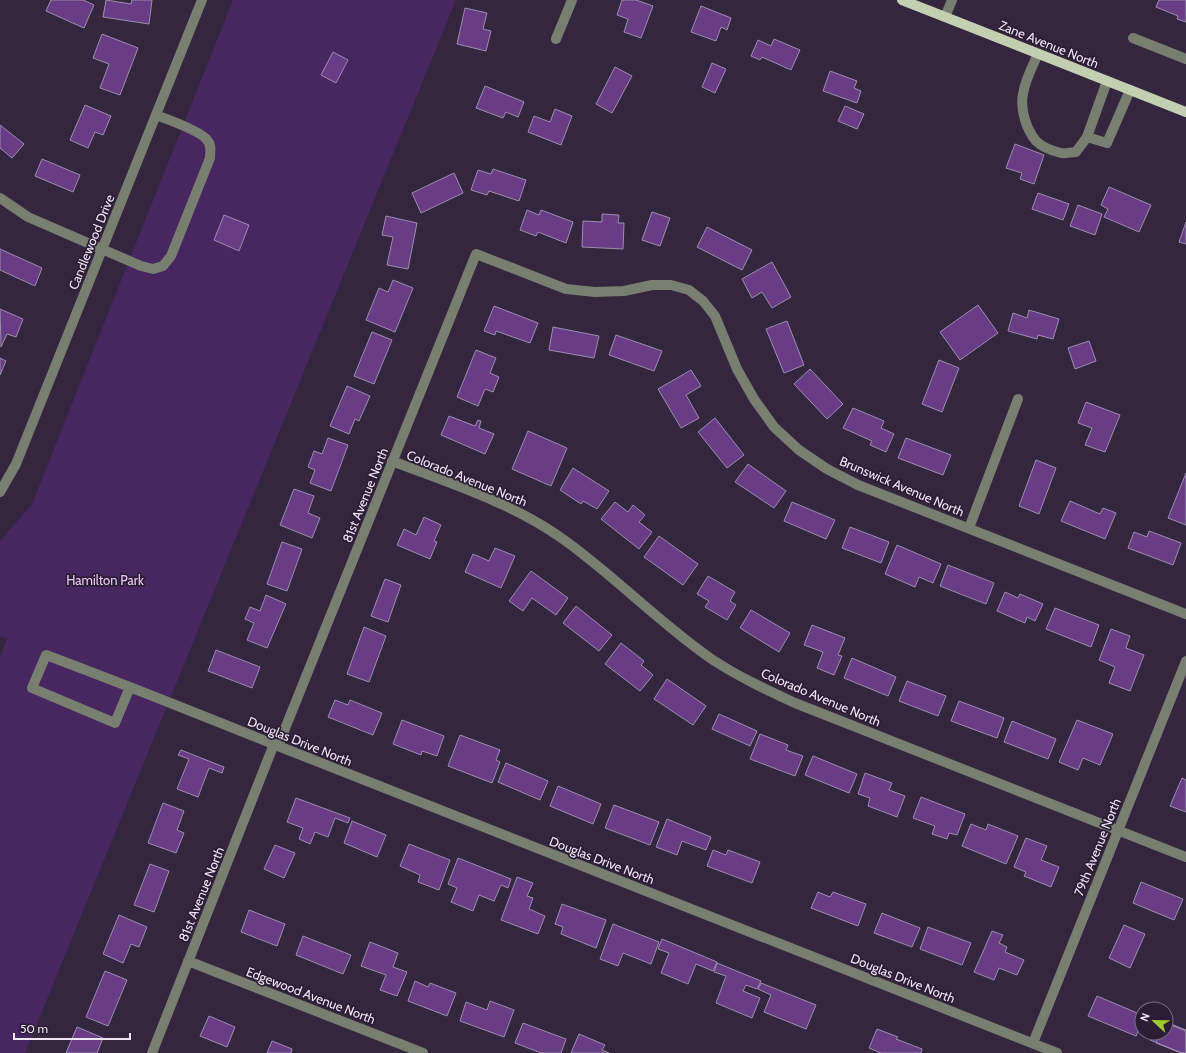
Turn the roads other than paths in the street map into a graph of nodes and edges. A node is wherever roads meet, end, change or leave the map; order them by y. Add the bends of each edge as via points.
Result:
1 (202, 0) edge
2 (572, 0) edge
3 (902, 0) edge
4 (952, 0) edge
5 (945, 17) junction
6 (1134, 38) dead end
7 (556, 40) dead end
8 (1038, 54) junction
9 (1186, 59) edge
10 (1107, 81) junction
11 (1130, 90) junction
12 (1186, 112) edge
13 (156, 115) junction
14 (1087, 138) junction
15 (0, 198) edge
16 (102, 250) junction
17 (476, 254) joint
18 (1018, 400) dead end
19 (392, 461) junction
20 (0, 492) edge
21 (969, 528) junction
22 (1186, 614) edge
23 (1186, 661) edge
24 (130, 687) junction
25 (276, 745) junction
26 (1118, 831) junction
27 (1186, 857) edge
28 (188, 961) junction
29 (1033, 1044) junction
30 (152, 1053) edge
31 (423, 1053) edge
32 (1057, 1053) edge

1 - 13 street, Candlewood Drive
2 - 7 street
3 - 5 main road, Zane Avenue North
4 - 5 street
5 - 8 main road, Zane Avenue North
6 - 9 street
8 - 10 main road, Zane Avenue North
8 - 14 street via 1026,79 1022,96 1028,128 1036,141 1062,154 1076,152
10 - 11 main road, Zane Avenue North
10 - 14 street
11 - 12 main road, Zane Avenue North
11 - 14 street via 1107,143
13 - 16 street, Candlewood Drive
13 - 16 street via 207,139 211,147 210,158 170,256 163,266 153,269
15 - 16 street via 28,217
16 - 20 street, Candlewood Drive via 16,464
17 - 19 street, 81st Avenue North
17 - 21 street, Brunswick Avenue North via 566,289 624,291 652,285 671,285 689,290 704,301 715,316 737,369 754,399 774,427 799,450 827,469 858,484
18 - 21 street
19 - 25 street, 81st Avenue North
19 - 26 street, Colorado Avenue North via 525,515 590,559 713,660 754,684 795,704
21 - 22 street, Brunswick Avenue North
23 - 26 street, 79th Avenue North
24 - 24 street, Douglas Drive North via 46,655 32,688 115,723
24 - 25 street, Douglas Drive North
25 - 28 street, 81st Avenue North
25 - 29 street, Douglas Drive North
26 - 27 street, Colorado Avenue North
26 - 29 street, 79th Avenue North
28 - 30 street, 81st Avenue North
28 - 31 street, Edgewood Avenue North
29 - 32 street, Douglas Drive North

